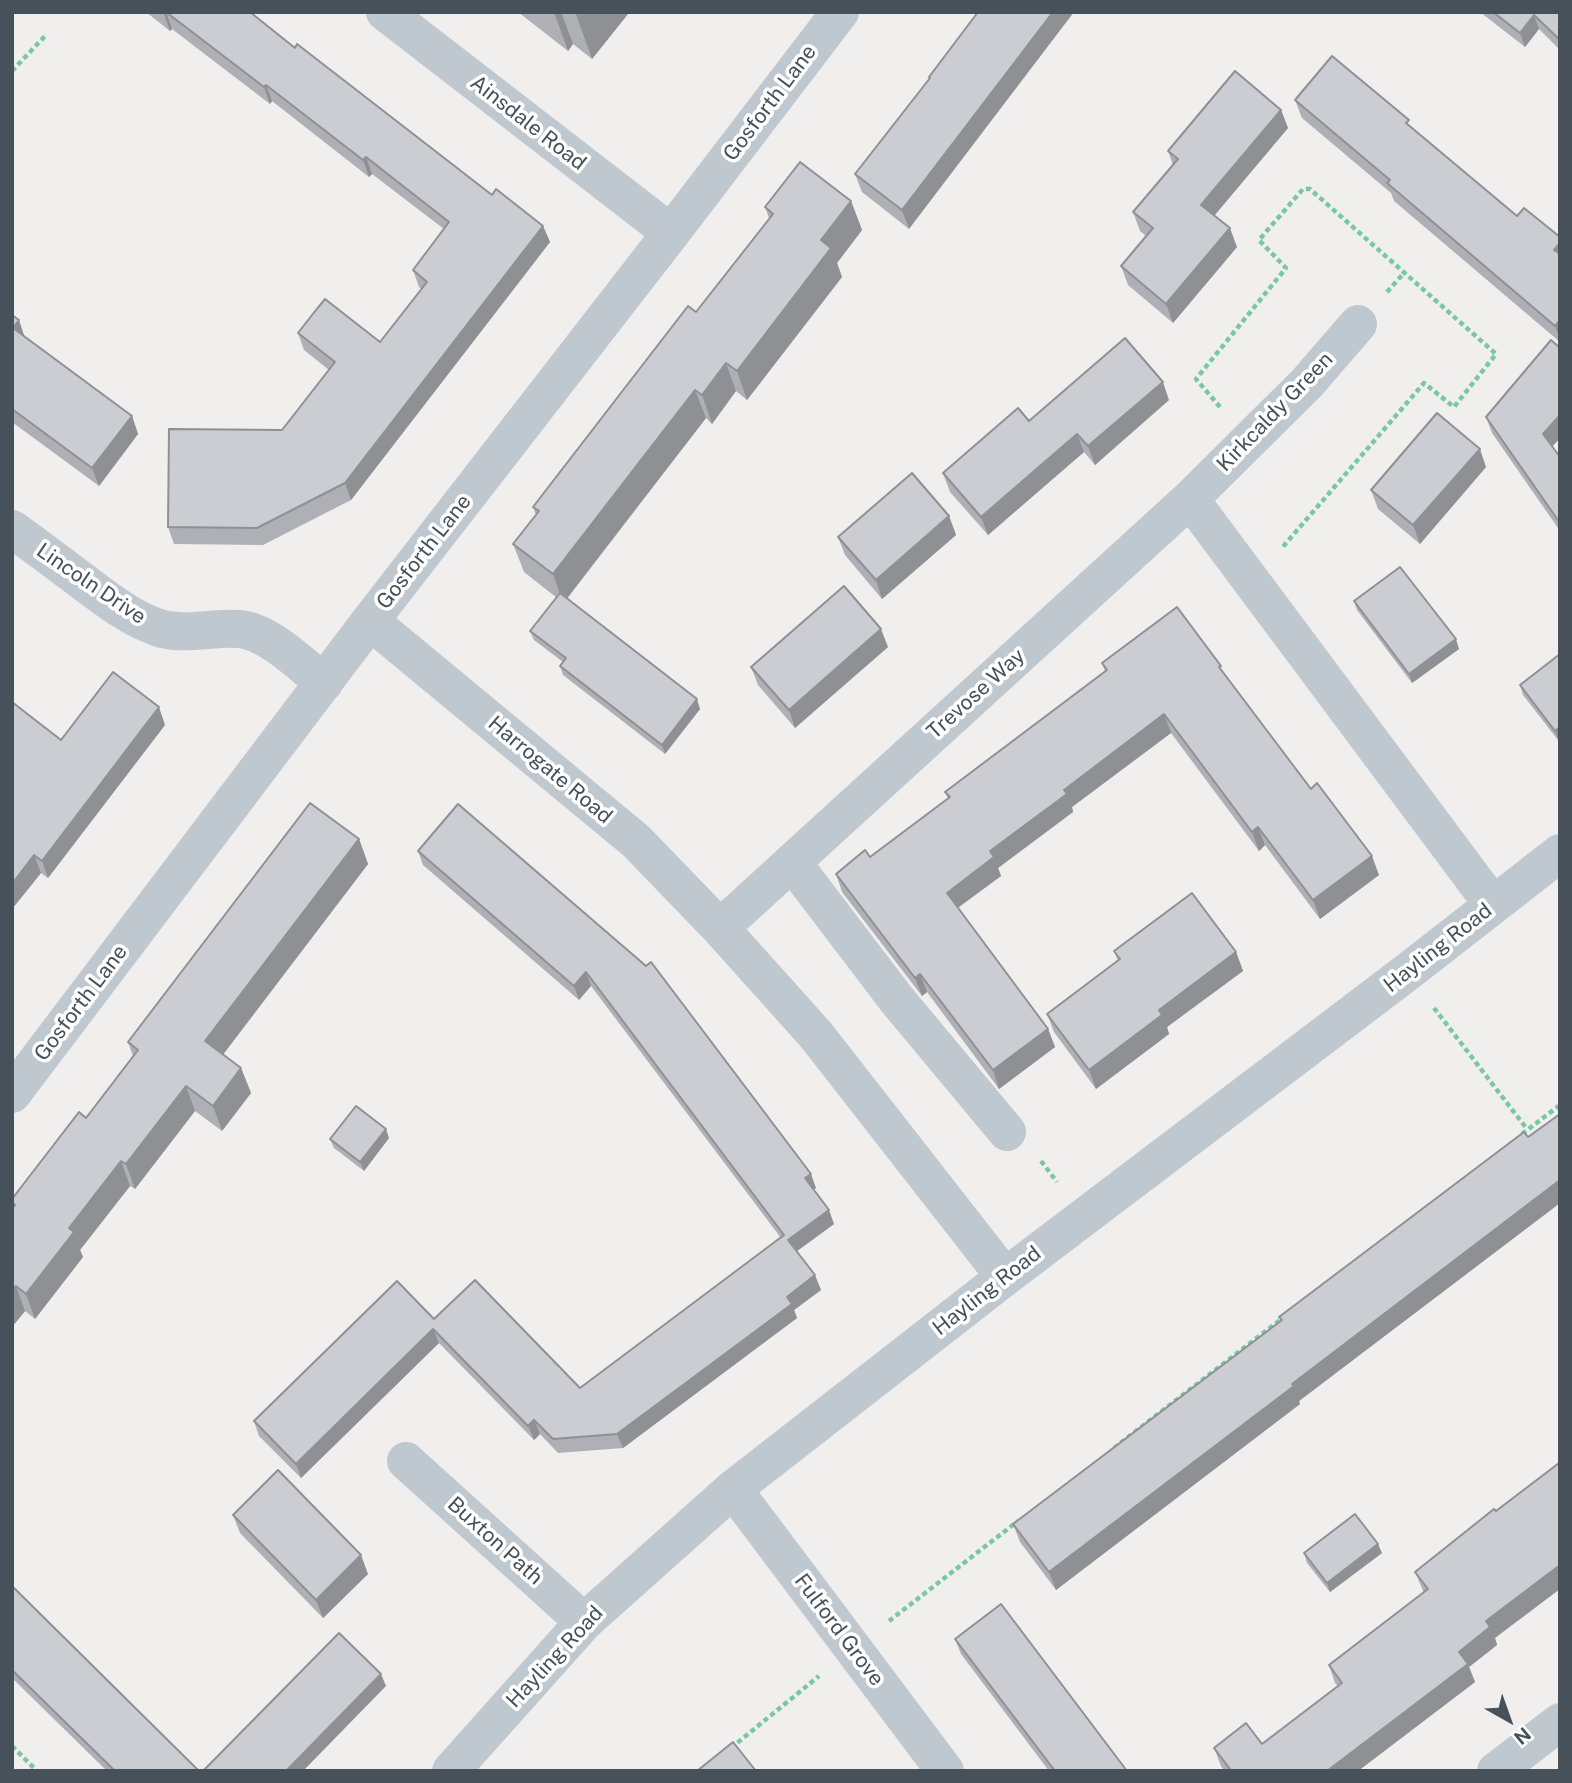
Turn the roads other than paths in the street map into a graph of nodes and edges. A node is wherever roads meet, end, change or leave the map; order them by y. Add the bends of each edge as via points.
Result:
1 (385, 12) edge
2 (840, 12) edge
3 (671, 233) junction
4 (1358, 324) dead end
5 (1191, 499) junction
6 (12, 529) edge
7 (370, 621) junction
8 (324, 683) junction
9 (1560, 853) edge
10 (792, 862) junction
11 (1493, 905) junction
12 (720, 928) junction
13 (12, 1094) edge
14 (1007, 1132) road end
15 (1004, 1277) junction
16 (406, 1461) dead end
17 (733, 1489) junction
18 (584, 1622) junction
19 (1560, 1722) edge
20 (451, 1771) edge
21 (944, 1771) edge
22 (1496, 1771) edge

1 - 3 street, Ainsdale Road
2 - 3 street, Gosforth Lane
3 - 7 street, Gosforth Lane
4 - 5 street, Kirkcaldy Green via 1307,383
5 - 10 street, Trevose Way
5 - 11 street
6 - 8 street, Lincoln Drive via 143,622 181,631 252,631 272,641
7 - 8 street, Gosforth Lane
7 - 12 street, Harrogate Road via 636,841
8 - 13 street, Gosforth Lane
9 - 11 street, Hayling Road
10 - 12 street, Trevose Way
10 - 14 street via 897,1000
11 - 15 street, Hayling Road
12 - 15 street via 816,1035
15 - 17 street, Hayling Road
16 - 18 street, Buxton Path
17 - 18 street, Hayling Road
17 - 21 street, Fulford Grove
18 - 20 street, Hayling Road
19 - 22 street

